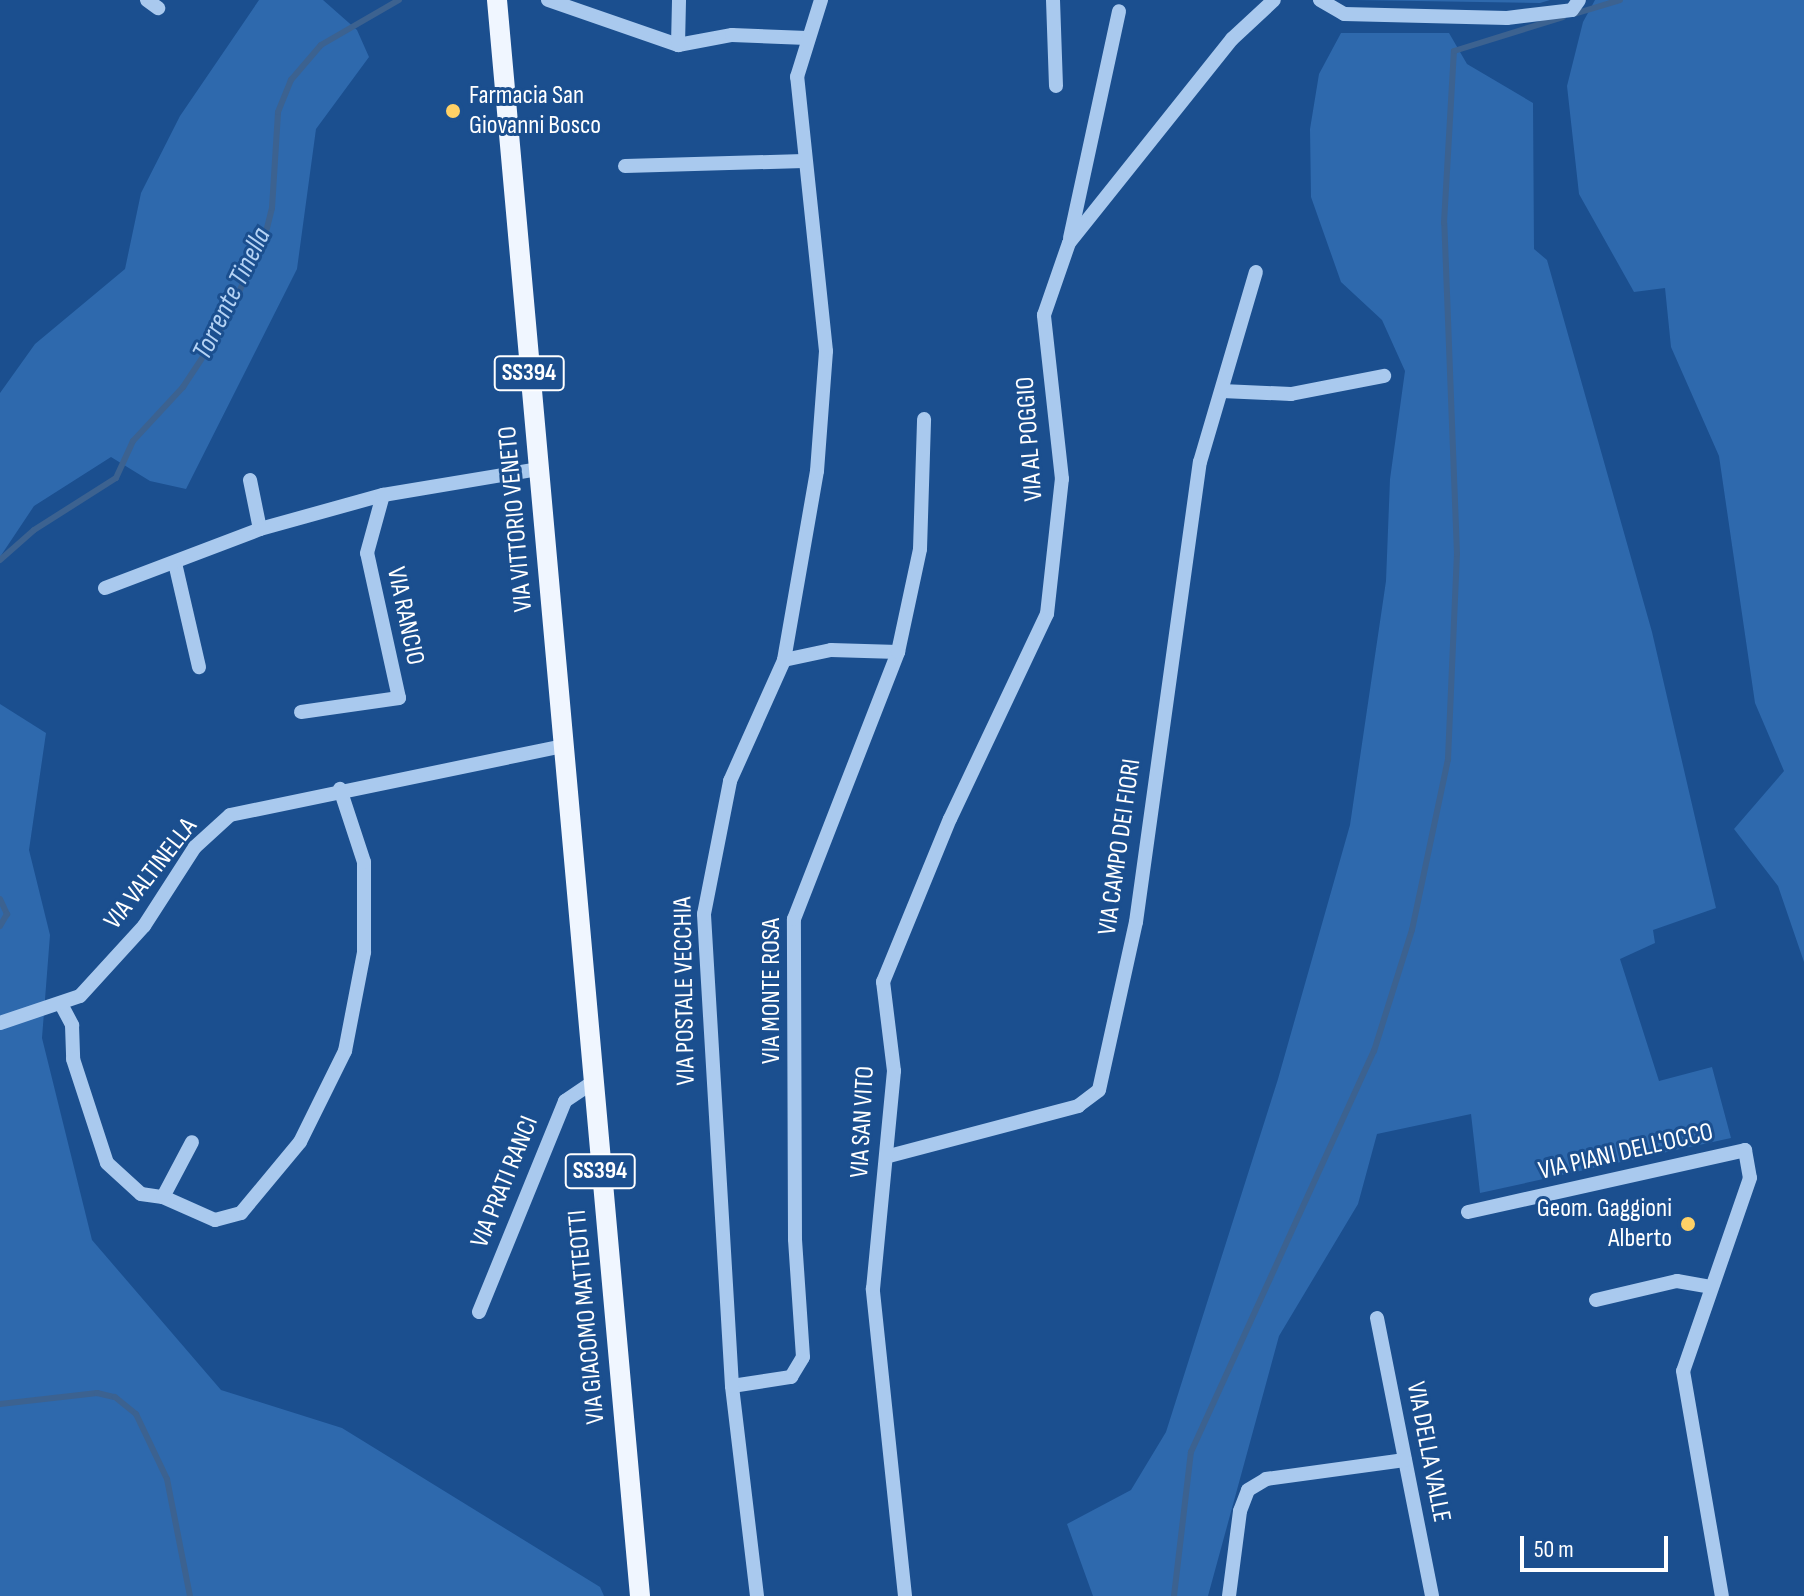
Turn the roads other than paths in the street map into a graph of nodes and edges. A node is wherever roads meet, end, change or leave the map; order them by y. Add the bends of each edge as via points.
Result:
1 (497, 0) edge
2 (548, 0) edge
3 (679, 0) edge
4 (821, 0) edge
5 (1053, 0) edge
6 (1274, 0) edge
7 (1320, 0) edge
8 (1579, 0) edge
9 (1119, 11) dead end
10 (807, 38) junction
11 (678, 45) junction
12 (1056, 86) dead end
13 (804, 161) junction
14 (625, 166) dead end
15 (1069, 243) junction
16 (1256, 272) dead end
17 (1384, 376) dead end
18 (1222, 391) junction
19 (924, 419) dead end
20 (538, 469) junction
21 (250, 480) dead end
22 (383, 495) junction
23 (260, 529) junction
24 (175, 563) junction
25 (105, 588) dead end
26 (898, 652) junction
27 (784, 660) junction
28 (199, 667) dead end
29 (1020, 678) joint
30 (301, 712) dead end
31 (562, 746) junction
32 (340, 789) junction
33 (61, 1004) junction
34 (0, 1023) edge
35 (592, 1083) junction
36 (192, 1142) dead end
37 (889, 1156) junction
38 (163, 1197) junction
39 (1468, 1212) dead end
40 (1710, 1287) junction
41 (1596, 1300) dead end
42 (479, 1312) dead end
43 (1377, 1318) dead end
44 (732, 1386) junction
45 (1405, 1460) junction
46 (640, 1596) edge
47 (757, 1596) edge
48 (905, 1596) edge
49 (1229, 1596) edge
50 (1432, 1596) edge
51 (1722, 1596) edge

1 - 20 main road, VIA VITTORIO VENETO / SS394
2 - 11 street
3 - 11 street
4 - 10 street, VIA POSTALE VECCHIA
5 - 12 street
6 - 15 street, VIA AL POGGIO via 1232,39
7 - 8 street via 1344,14 1507,18 1572,10
9 - 15 street, VIA AL POGGIO
10 - 11 street via 732,35
10 - 13 street, VIA POSTALE VECCHIA via 797,77
13 - 14 street
13 - 27 street, VIA POSTALE VECCHIA via 826,351 817,471
15 - 29 street, VIA AL POGGIO via 1044,315 1062,479 1053,579 1047,614
16 - 18 street, VIA CAMPO DEI FIORI
17 - 18 street via 1291,394
18 - 37 street, VIA CAMPO DEI FIORI via 1200,462 1136,922 1099,1090 1078,1106
19 - 26 street, VIA MONTE ROSA via 920,549
20 - 22 street
20 - 31 main road, VIA VITTORIO VENETO / SS394
21 - 23 street
22 - 23 street
22 - 30 street, VIA RANCIO via 367,553 399,698
23 - 24 street
24 - 25 street
24 - 28 street
26 - 27 street via 831,650
26 - 44 street, VIA MONTE ROSA via 794,919 795,1239 801,1365 785,1379
27 - 44 street, VIA POSTALE VECCHIA via 730,781 704,914
29 - 37 street, VIA SAN VITO via 950,819 883,982 894,1071
31 - 32 street, VIA VALTINELLA
31 - 35 main road, VIA GIACOMO MATTEOTTI / SS394
32 - 33 street, VIA VALTINELLA via 230,815 195,847 144,926 80,996
32 - 38 street via 364,862 364,952 345,1051 300,1142 241,1213 215,1220
33 - 34 street, VIA VALTINELLA
33 - 38 street via 72,1025 73,1059 107,1163 141,1194
35 - 42 street, VIA PRATI RANCI via 565,1101
35 - 46 main road, VIA GIACOMO MATTEOTTI / SS394
36 - 38 street
37 - 48 street, VIA SAN VITO via 875,1236 873,1289
39 - 40 street, VIA PIANI DELL'OCCO via 1745,1150 1750,1178
40 - 41 street via 1677,1281
40 - 51 street, VIA PIANI DELL'OCCO via 1683,1371
43 - 45 street, VIA DELLA VALLE
44 - 47 street, VIA POSTALE VECCHIA
45 - 49 street via 1256,1484 1240,1511
45 - 50 street, VIA DELLA VALLE

